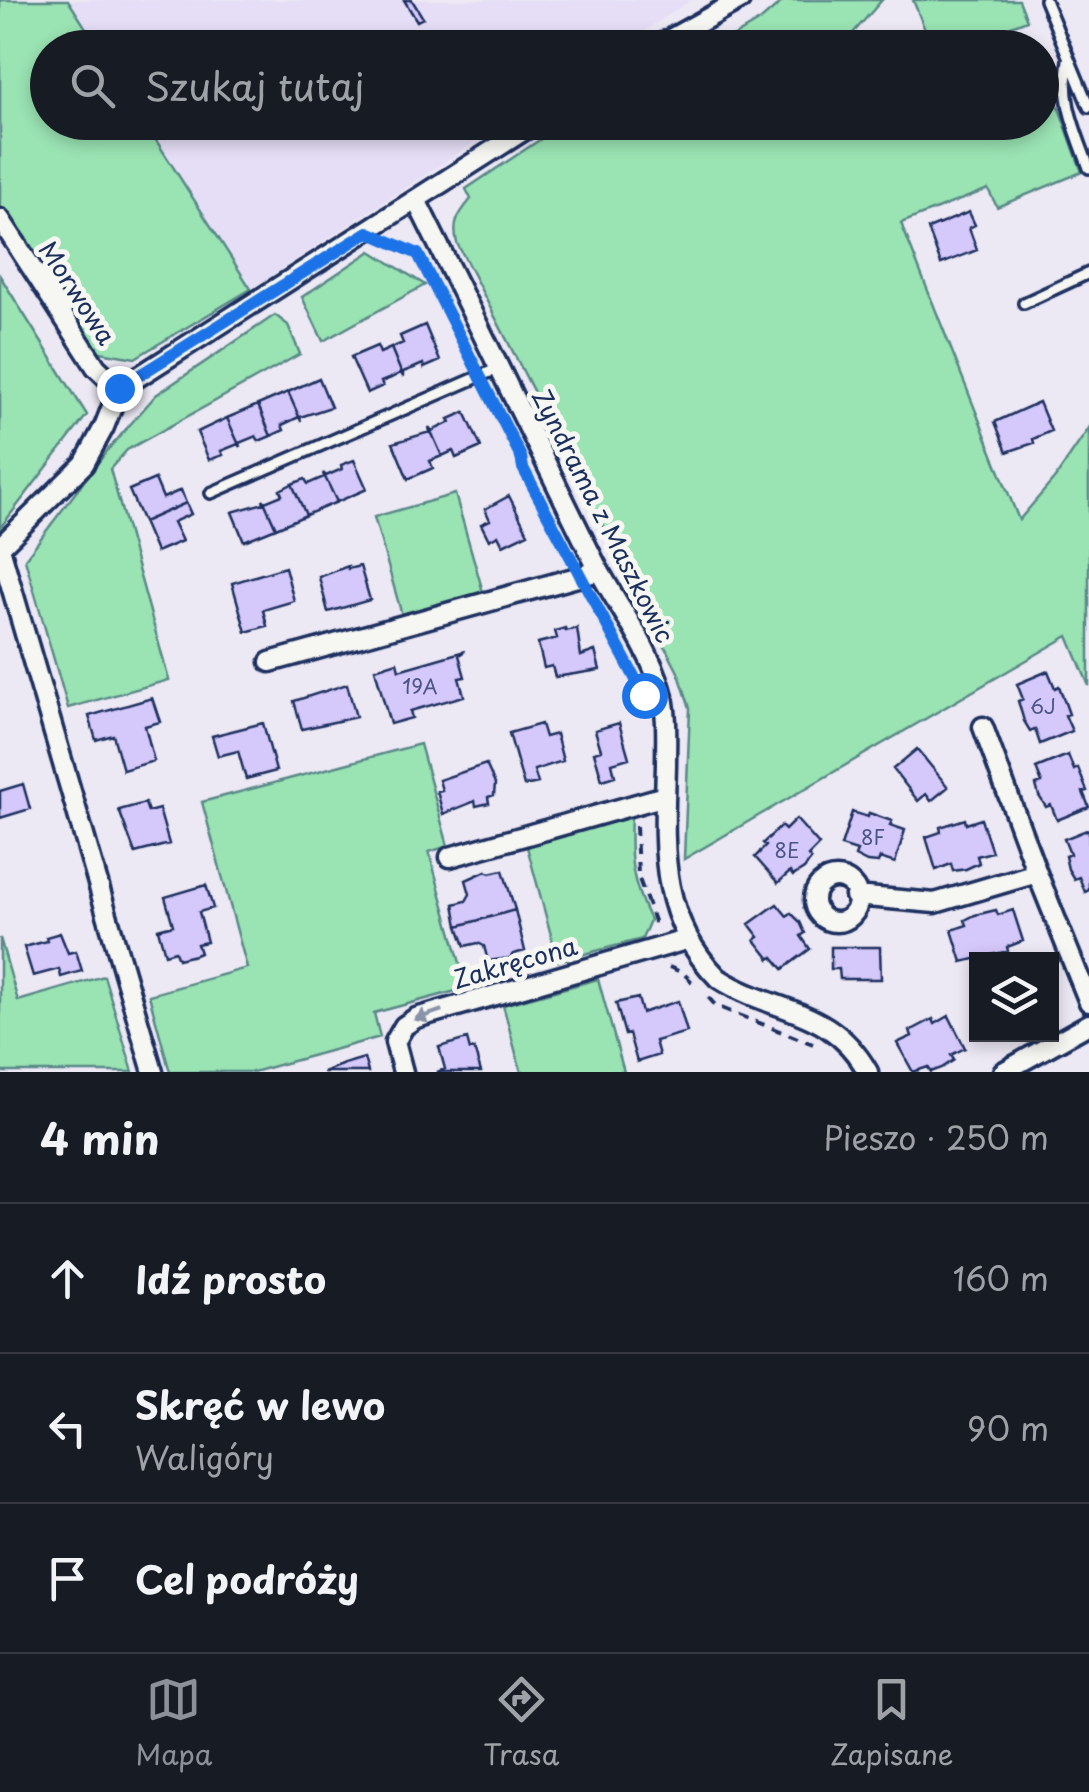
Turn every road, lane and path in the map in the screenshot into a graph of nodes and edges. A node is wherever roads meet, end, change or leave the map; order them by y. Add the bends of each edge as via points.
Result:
1 (1045, 0) edge
2 (736, 1) edge
3 (685, 30) edge
4 (1057, 30) edge
5 (1059, 35) edge
6 (1068, 57) junction
7 (1089, 107) edge
8 (509, 140) edge
9 (1089, 168) edge
10 (416, 200) junction
11 (0, 219) edge
12 (368, 232) junction
13 (1089, 273) edge
14 (436, 289) dead end
15 (1024, 302) dead end
16 (499, 368) junction
17 (119, 388) junction
18 (521, 457) dead end
19 (211, 492) dead end
20 (562, 546) dead end
21 (0, 547) edge
22 (599, 571) junction
23 (597, 611) dead end
24 (270, 662) dead end
25 (634, 678) dead end
26 (984, 726) dead end
27 (665, 796) junction
28 (638, 804) junction
29 (450, 857) dead end
30 (1037, 873) junction
31 (855, 896) dead end
32 (689, 939) junction
33 (656, 948) junction
34 (1089, 1002) edge
35 (1089, 1024) edge
36 (822, 1051) dead end
37 (153, 1072) edge
38 (403, 1072) edge
39 (868, 1072) edge
40 (1002, 1072) edge

1 - 4 lane
2 - 3 street
5 - 6 lane
6 - 7 lane
6 - 9 lane via 1064,86
8 - 10 street
10 - 12 street
10 - 16 street, Zyndrama z Maszkowic
11 - 17 street, Morwowa via 96,367
12 - 14 path via 418,254
12 - 17 street
13 - 15 lane
16 - 19 lane
16 - 22 street, Zyndrama z Maszkowic
17 - 21 street via 84,464
18 - 20 path
21 - 37 street
22 - 24 street
22 - 27 street, Zyndrama z Maszkowic via 662,691
23 - 25 path
26 - 30 street
27 - 28 street
27 - 32 street, Zyndrama z Maszkowic via 669,896
28 - 29 street
28 - 33 path via 638,876
30 - 31 street via 936,903
30 - 34 street
32 - 33 street, Zakręcona
32 - 39 street, Zyndrama z Maszkowic via 718,978 820,1021 856,1050
33 - 36 path via 665,965 683,973 716,1006
33 -> 38 street, Zakręcona via 416,1018 395,1042
35 - 40 street

